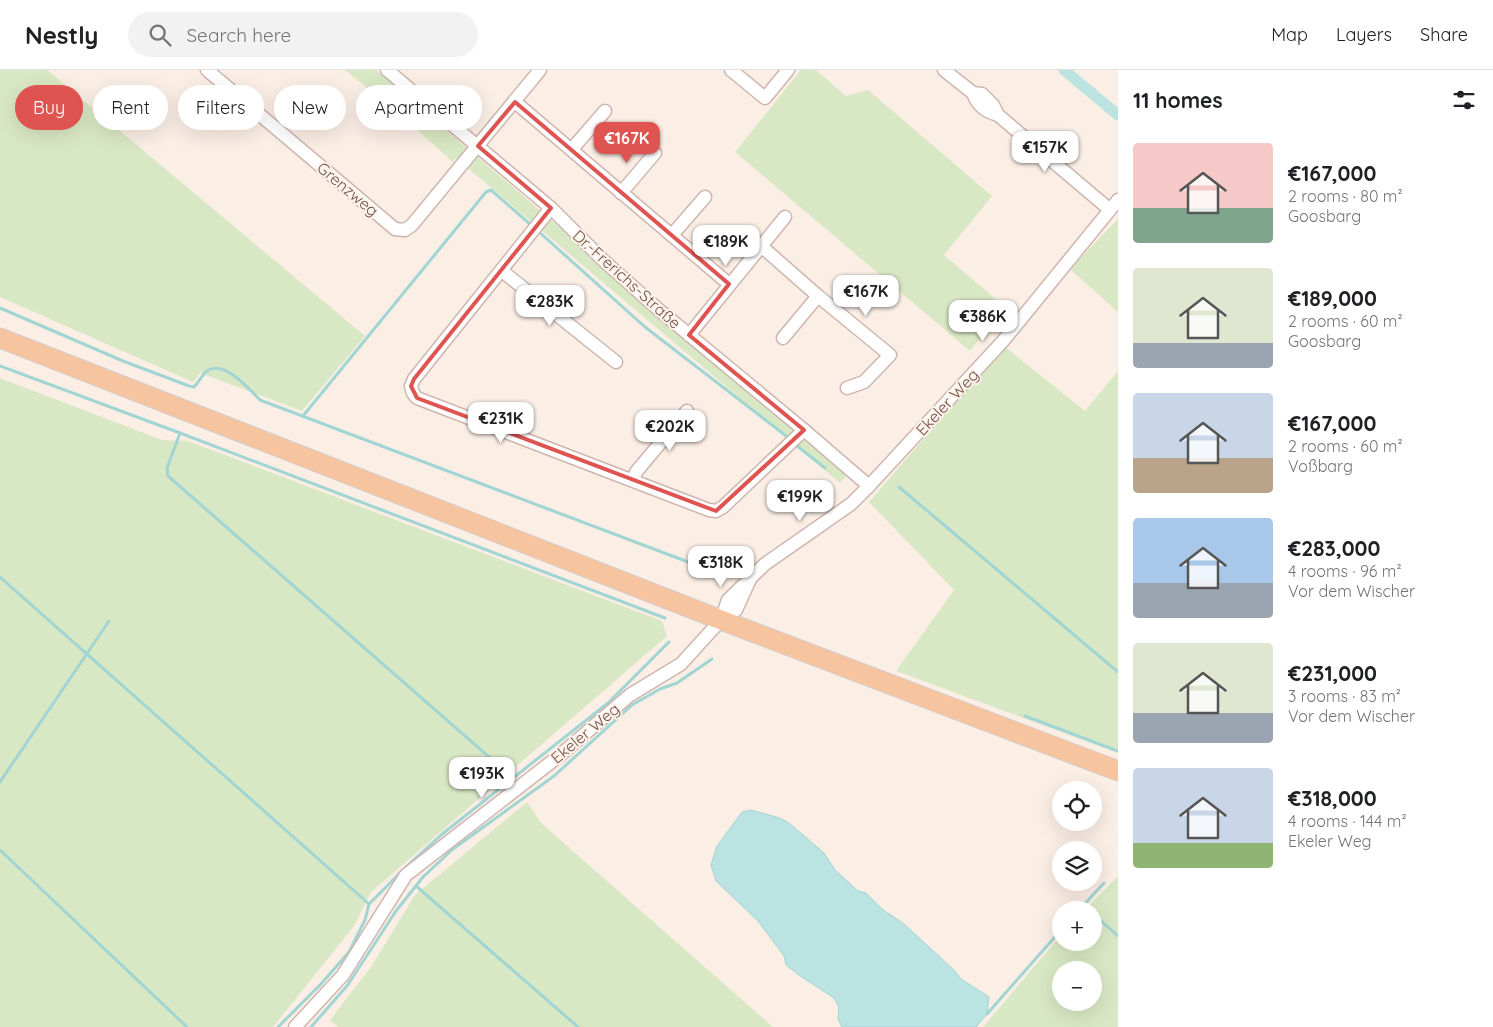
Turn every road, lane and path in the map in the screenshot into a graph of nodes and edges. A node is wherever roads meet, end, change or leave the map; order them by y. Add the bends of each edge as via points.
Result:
1 (207, 70) edge
2 (387, 70) edge
3 (540, 70) edge
4 (731, 70) edge
5 (788, 70) edge
6 (944, 70) edge
7 (515, 102) junction
8 (605, 111) dead end
9 (478, 146) junction
10 (572, 149) junction
11 (655, 153) dead end
12 (622, 193) junction
13 (705, 197) dead end
14 (1114, 205) edge
15 (551, 208) junction
16 (785, 217) dead end
17 (672, 235) junction
18 (761, 246) junction
19 (502, 271) junction
20 (729, 284) junction
21 (818, 296) junction
22 (689, 335) junction
23 (0, 338) edge
24 (783, 338) dead end
25 (616, 362) dead end
26 (847, 388) dead end
27 (687, 411) dead end
28 (804, 430) junction
29 (632, 480) junction
30 (869, 486) junction
31 (721, 620) junction
32 (1118, 771) edge
33 (294, 1027) edge

1 - 9 street, Grenzweg via 395,229 405,230 412,226
2 - 9 street, Dr.-Frerichs-Straße
3 - 7 street
4 - 5 street via 766,98
6 - 14 street via 973,93 976,101 988,112 998,115
7 - 9 street
7 - 10 street
8 - 10 street
9 - 15 street, Dr.-Frerichs-Straße
10 - 12 street
11 - 12 street
12 - 17 street
13 - 17 street
14 - 30 street, Ekeler Weg via 1003,341
15 - 19 street
15 - 22 street, Dr.-Frerichs-Straße via 603,260
16 - 18 street
17 - 20 street
18 - 20 street
18 - 21 street
19 - 25 street
19 - 29 street via 414,379 413,393 417,398
20 - 22 street
21 - 24 street
21 - 26 street via 890,355 864,382
22 - 28 street, Dr.-Frerichs-Straße
23 - 31 main road
27 - 29 street
28 - 29 street via 716,511
28 - 30 street, Dr.-Frerichs-Straße
30 - 31 street, Ekeler Weg via 851,504 772,558 728,600
31 - 32 main road
31 - 33 street, Ekeler Weg via 681,664 630,695 559,756 406,875 343,975

